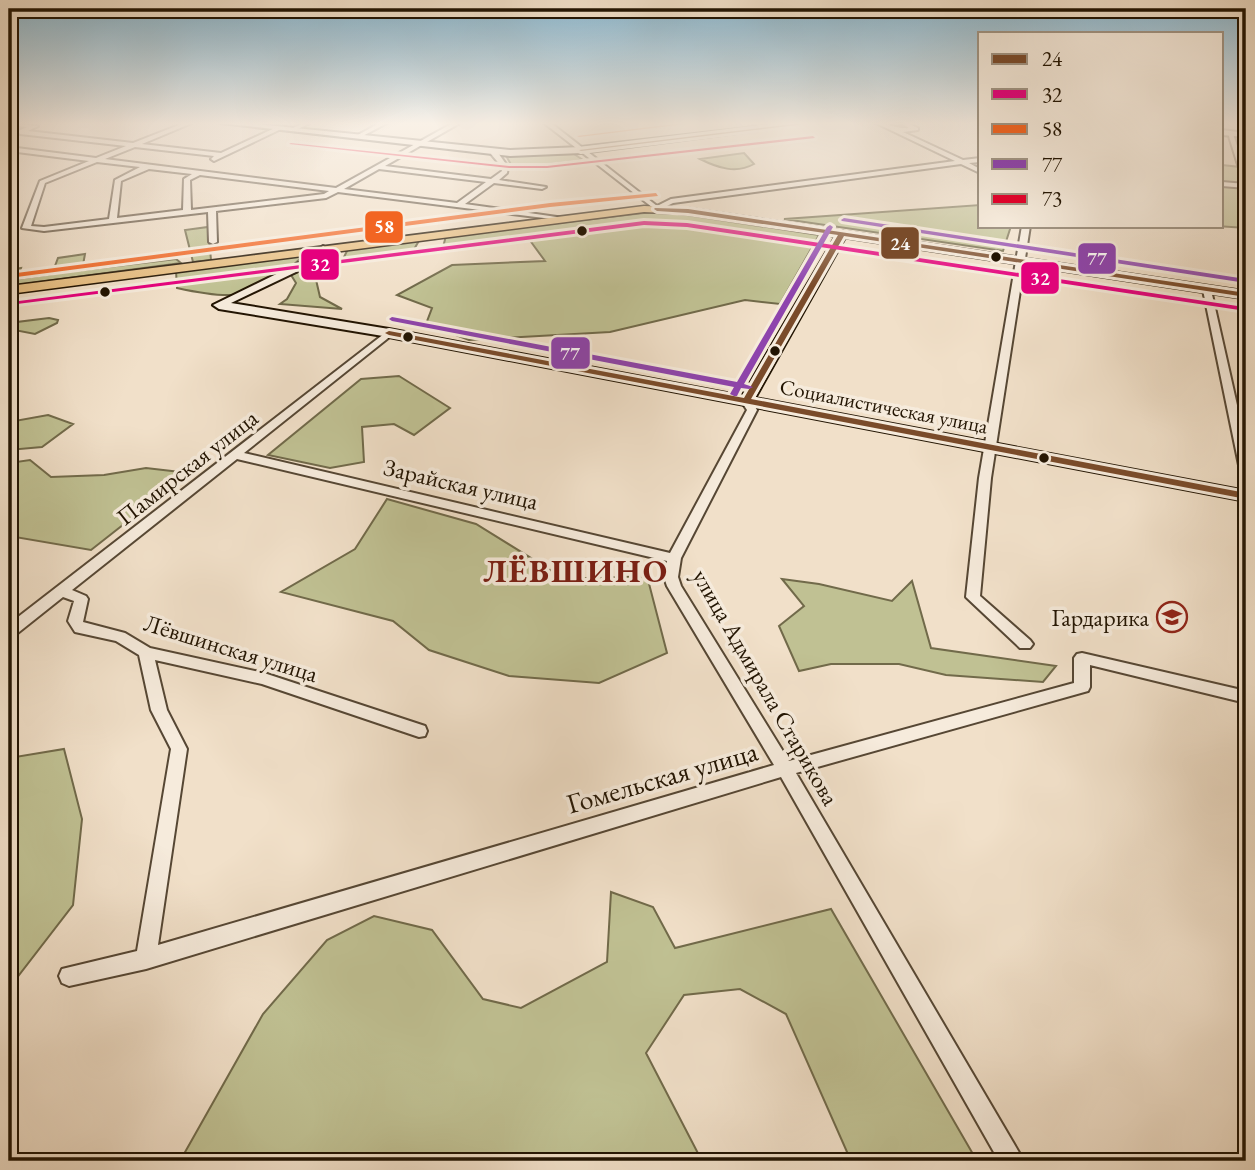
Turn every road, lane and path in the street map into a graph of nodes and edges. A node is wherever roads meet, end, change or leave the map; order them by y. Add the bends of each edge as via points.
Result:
1 (53, 178) edge
2 (123, 178) edge
3 (189, 178) edge
4 (246, 178) edge
5 (362, 178) edge
6 (465, 178) edge
7 (497, 178) edge
8 (617, 178) edge
9 (845, 178) edge
10 (492, 181) junction
11 (1224, 184) edge
12 (1246, 186) edge
13 (542, 187) dead end
14 (340, 191) junction
15 (459, 205) junction
16 (212, 209) junction
17 (657, 209) junction
18 (187, 212) junction
19 (560, 218) junction
20 (113, 221) junction
21 (1026, 228) edge
22 (842, 234) junction
23 (213, 242) dead end
24 (323, 249) junction
25 (1020, 260) junction
26 (9, 290) edge
27 (1207, 290) junction
28 (1246, 295) edge
29 (389, 333) junction
30 (746, 401) junction
31 (990, 448) junction
32 (237, 455) junction
33 (1246, 470) edge
34 (1246, 496) edge
35 (674, 558) junction
36 (63, 591) junction
37 (9, 632) edge
38 (1025, 644) dead end
39 (146, 652) junction
40 (1246, 697) edge
41 (419, 731) dead end
42 (785, 769) junction
43 (146, 959) junction
44 (69, 976) dead end
45 (1012, 1161) edge

1 - 20 street via 42,182 26,228
2 - 20 street via 118,180
3 - 18 street
4 - 14 street
5 - 14 street
6 - 10 street
7 - 10 street
8 - 17 street
9 - 17 street via 671,201
10 - 13 street
10 - 15 street
11 - 12 street
14 - 15 street
14 - 16 street
15 - 19 street
16 - 18 street
16 - 23 street
17 - 19 main road
17 - 22 main road
18 - 20 street
19 - 24 main road
21 - 25 street
22 - 25 main road
22 - 30 street, улица Адмирала Старикова
24 - 26 main road
24 - 29 street, Социалистическая улица via 315,259 219,305
25 - 27 main road
25 - 31 street
27 - 28 main road
27 - 33 street
29 - 30 street, Социалистическая улица
29 - 32 street, Памирская улица
30 - 31 street, Социалистическая улица
30 - 35 street, улица Адмирала Старикова via 752,410
31 - 34 street, Социалистическая улица
31 - 38 street via 973,597
32 - 35 street, Зарайская улица
32 - 36 street, Памирская улица
35 - 42 street, улица Адмирала Старикова via 674,586
36 - 37 street, Памирская улица
36 - 39 street, Лёвшинская улица via 81,599 74,617 80,628 120,637
39 - 41 street, Лёвшинская улица via 264,679
39 - 43 street via 159,710 179,749
40 - 42 street, Гомельская улица via 1082,657 1082,687
42 - 43 street, Гомельская улица
42 - 45 street, улица Адмирала Старикова
43 - 44 street, Гомельская улица

